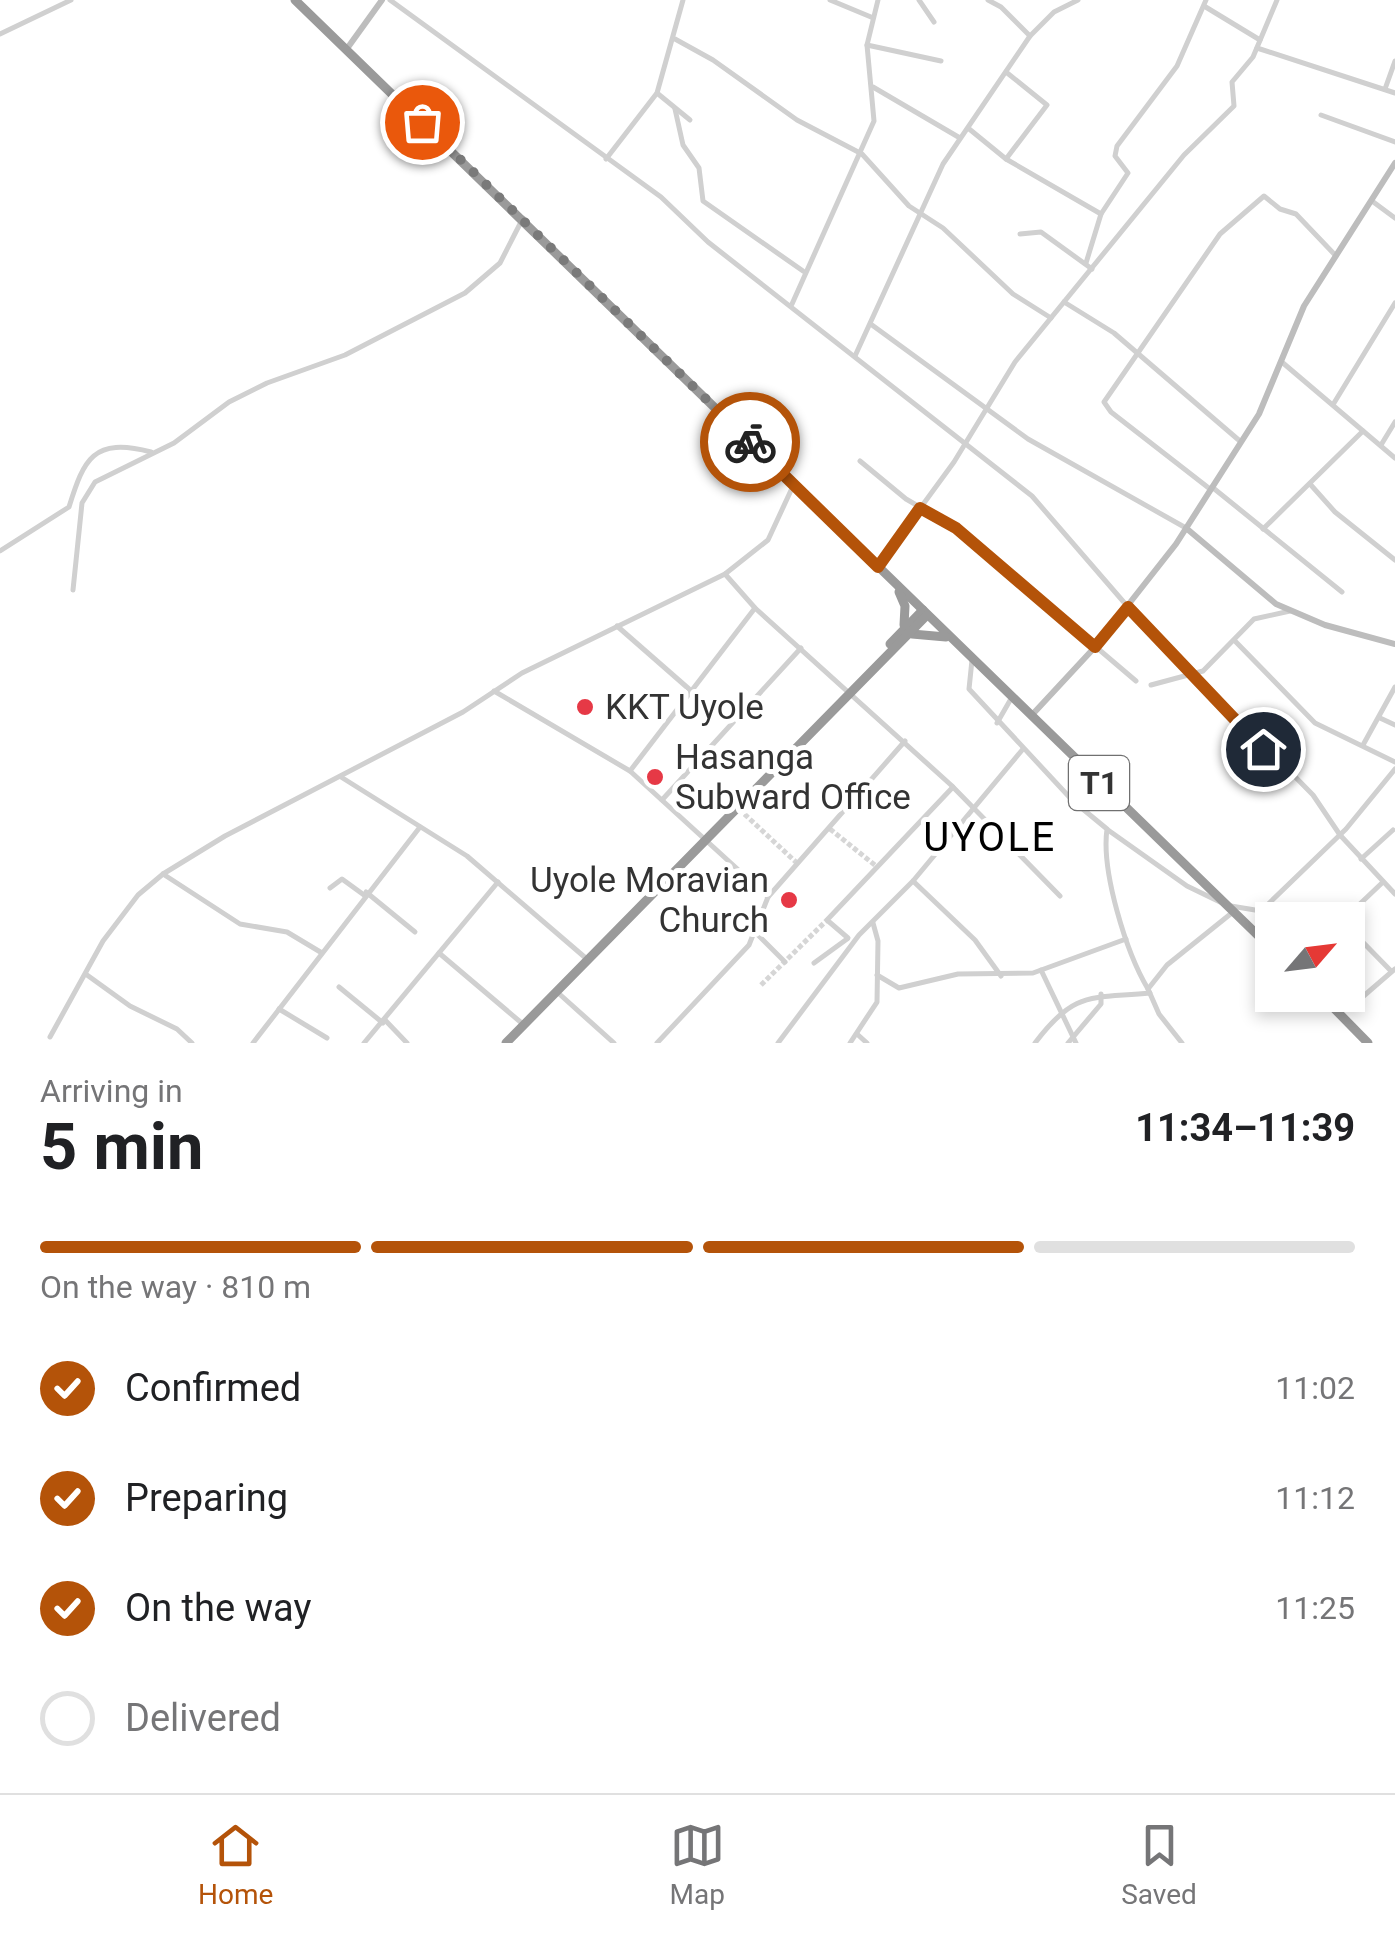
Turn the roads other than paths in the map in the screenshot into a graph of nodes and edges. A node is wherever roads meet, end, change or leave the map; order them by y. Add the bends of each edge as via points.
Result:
1 (71, 0) edge
2 (295, 0) edge
3 (382, 0) edge
4 (390, 0) edge
5 (683, 0) edge
6 (830, 0) edge
7 (878, 0) edge
8 (919, 0) edge
9 (988, 0) edge
10 (1078, 0) edge
11 (1277, 0) edge
12 (838, 2) edge
13 (1205, 3) edge
14 (871, 17) junction
15 (934, 22) dead end
16 (0, 34) edge
17 (1030, 36) junction
18 (675, 39) junction
19 (1260, 40) junction
20 (867, 44) junction
21 (1257, 48) junction
22 (346, 50) junction
23 (941, 61) dead end
24 (1395, 61) edge
25 (1006, 72) junction
26 (873, 87) junction
27 (1385, 88) junction
28 (658, 93) junction
29 (1395, 93) edge
30 (675, 109) junction
31 (1320, 115) dead end
32 (690, 120) dead end
33 (968, 128) junction
34 (960, 138) junction
35 (1395, 142) edge
36 (862, 154) junction
37 (1006, 159) junction
38 (606, 160) junction
39 (1395, 163) edge
40 (1372, 201) junction
41 (918, 213) junction
42 (1101, 214) junction
43 (522, 218) junction
44 (1395, 218) edge
45 (1020, 234) dead end
46 (1337, 258) junction
47 (1085, 264) junction
48 (1092, 269) junction
49 (804, 272) junction
50 (1064, 302) junction
51 (1395, 303) edge
52 (792, 304) junction
53 (1050, 318) junction
54 (872, 325) junction
55 (1138, 352) junction
56 (855, 356) junction
57 (1283, 363) junction
58 (1334, 403) junction
59 (986, 410) junction
60 (1395, 422) edge
61 (1364, 430) junction
62 (1241, 442) junction
63 (965, 445) junction
64 (1381, 445) junction
65 (154, 453) junction
66 (1395, 458) edge
67 (860, 460) dead end
68 (794, 483) junction
69 (1310, 484) junction
70 (1210, 487) junction
71 (920, 508) junction
72 (1186, 528) junction
73 (1263, 529) junction
74 (0, 551) edge
75 (1395, 560) edge
76 (878, 567) junction
77 (725, 574) junction
78 (895, 584) junction
79 (74, 590) dead end
80 (1342, 592) dead end
81 (1128, 607) junction
82 (755, 608) junction
83 (925, 612) junction
84 (1290, 612) junction
85 (617, 626) junction
86 (905, 634) junction
87 (1234, 640) junction
88 (953, 641) junction
89 (1394, 642) edge
90 (1095, 647) junction
91 (801, 648) junction
92 (972, 660) junction
93 (1194, 674) junction
94 (1136, 681) dead end
95 (1151, 685) dead end
96 (1395, 687) edge
97 (688, 689) junction
98 (848, 691) junction
99 (494, 692) junction
100 (1012, 698) junction
101 (1031, 716) junction
102 (1379, 717) junction
103 (996, 723) junction
104 (1395, 725) edge
105 (905, 741) junction
106 (1364, 745) junction
107 (1023, 749) junction
108 (1395, 766) edge
109 (630, 771) junction
110 (340, 776) junction
111 (953, 787) junction
112 (662, 800) junction
113 (975, 810) junction
114 (420, 826) junction
115 (1106, 829) junction
116 (1393, 830) edge
117 (1340, 835) junction
118 (706, 838) junction
119 (1361, 859) junction
120 (164, 874) junction
121 (913, 881) junction
122 (498, 882) junction
123 (1383, 882) junction
124 (330, 888) dead end
125 (365, 894) junction
126 (1395, 894) edge
127 (768, 896) junction
128 (1060, 896) dead end
129 (1361, 902) edge
130 (1228, 907) junction
131 (873, 923) junction
132 (415, 932) dead end
133 (756, 933) junction
134 (1255, 933) edge
135 (859, 935) junction
136 (848, 938) junction
137 (1128, 939) junction
138 (1365, 944) edge
139 (439, 952) junction
140 (322, 953) junction
141 (588, 960) junction
142 (785, 962) dead end
143 (814, 962) dead end
144 (1041, 970) junction
145 (1393, 971) edge
146 (877, 974) junction
147 (87, 975) junction
148 (1001, 976) junction
149 (338, 987) dead end
150 (556, 991) junction
151 (1149, 991) junction
152 (1100, 994) junction
153 (1365, 995) edge
154 (279, 1009) junction
155 (1062, 1012) junction
156 (1337, 1012) edge
157 (384, 1021) junction
158 (524, 1025) junction
159 (856, 1034) junction
160 (50, 1037) dead end
161 (327, 1038) dead end
162 (1073, 1041) edge
163 (192, 1043) edge
164 (254, 1043) edge
165 (364, 1043) edge
166 (407, 1043) edge
167 (506, 1043) edge
168 (614, 1043) edge
169 (657, 1043) edge
170 (778, 1043) edge
171 (850, 1043) edge
172 (867, 1043) edge
173 (1036, 1043) edge
174 (1182, 1043) edge
175 (1368, 1043) edge

1 - 16 street
2 - 22 highway, T1
3 - 22 street
4 - 38 street
5 - 18 street
6 - 12 street
7 - 14 street
8 - 15 street
9 - 17 street
10 - 17 street
11 - 19 street
12 - 14 street
13 - 19 street
13 - 42 street via 1176,66 1117,146 1128,173
14 - 20 street
17 - 25 street
18 - 28 street
18 - 36 street via 796,120
19 - 21 street
20 - 23 street
20 - 26 street
21 - 27 street
21 - 48 street via 1232,82 1234,106 1184,155
22 - 43 highway, T1
24 - 27 street
25 - 33 street
25 - 37 street via 1047,105
26 - 34 street
26 - 36 street via 876,111
27 - 29 street
28 - 30 street
28 - 38 street
30 - 32 street
30 - 49 street via 706,204
31 - 35 street
33 - 34 street
33 - 37 street
34 - 41 street
36 - 41 street
36 - 49 street
37 - 42 street
38 - 52 street
39 - 40 street
40 - 44 street
40 - 46 street
41 - 53 street
41 - 54 street
42 - 47 street
43 - 65 street via 500,263 464,293 345,355 229,402
43 - 68 highway, T1
45 - 47 street via 1041,232
46 - 55 street via 1296,214 1264,196 1220,234
46 - 57 street via 1304,306
47 - 48 street
48 - 50 street
49 - 52 street
50 - 53 street
50 - 55 street
51 - 58 street
52 - 56 street
53 - 59 street
54 - 56 street
54 - 59 street
55 - 62 street
55 - 70 street via 1105,406
56 - 63 street
57 - 58 street
57 - 62 street
58 - 61 street
59 - 63 street
59 - 72 street via 1077,470
60 - 64 street
61 - 64 street
61 - 69 street
62 - 70 street
63 - 71 street
63 - 81 street via 1032,496
64 - 66 street
65 - 74 street via 128,446 101,451 81,468 69,508
65 - 79 street via 86,489
67 - 71 street
68 - 76 highway, T1
68 - 77 street via 768,540
69 - 73 street
69 - 75 street
70 - 72 street
70 - 73 street
71 - 76 street
71 - 90 street via 956,528
72 - 81 street
72 - 84 street
73 - 80 street
76 - 78 highway, T1
77 - 82 street
77 - 85 street
78 - 83 highway, T1
78 - 86 highway via 905,606
81 - 90 street
81 - 93 street
82 - 91 street
82 - 97 street
83 - 86 highway
83 - 88 highway, T1
84 - 87 street via 1259,616
84 - 89 street
85 - 97 street
85 - 99 street
86 - 88 highway
86 - 98 highway
87 - 93 street via 1209,668
87 - 106 street via 1315,723
88 - 92 highway, T1
90 - 94 street
90 - 101 street
91 - 98 street
91 - 112 street
92 - 100 highway, T1
92 - 103 street via 969,688
93 - 95 street
93 - 117 street via 1313,795
96 - 102 street
97 - 109 street
98 - 105 street
98 - 118 highway
99 - 109 street
99 - 110 street
100 - 101 highway, T1
100 - 103 street
101 - 130 highway, T1
102 - 104 street
102 - 106 street
103 - 107 street
105 - 111 street
105 - 127 street
106 - 108 street
107 - 113 street
107 - 115 street
108 - 117 street
109 - 112 street
110 - 114 street
110 - 120 street
111 - 113 street
111 - 136 street via 828,920
112 - 118 street
113 - 121 street
113 - 128 street
114 - 122 street
114 - 125 street
115 - 130 street
115 - 137 street via 1108,871
116 - 119 street
117 - 119 street
117 - 130 street via 1258,912
118 - 127 street
118 - 141 highway
119 - 123 street
120 - 140 street via 240,924 281,930
120 - 147 street via 102,941
121 - 131 street
121 - 148 street via 975,940
122 - 139 street
122 - 141 street
123 - 126 street
123 - 129 street
124 - 125 street via 342,879
125 - 132 street
125 - 140 street
127 - 133 street
130 - 134 highway, T1
130 - 151 street
131 - 135 street
131 - 146 street
133 - 142 street
133 - 169 street
135 - 136 street
135 - 170 street
136 - 143 street
137 - 144 street
137 - 151 street
138 - 145 street
139 - 157 street
139 - 158 street
140 - 154 street
141 - 150 highway
144 - 148 street
144 - 155 street
145 - 153 street
146 - 148 street via 899,988 958,974
146 - 159 street via 877,1002
147 - 160 street
147 - 163 street
149 - 157 street
150 - 158 highway
150 - 168 street
151 - 152 street
151 - 174 street
152 - 155 street
152 - 162 street via 1102,1004
154 - 161 street
154 - 164 street
155 - 162 street
155 - 173 street
156 - 175 highway
157 - 165 street
157 - 166 street
158 - 167 highway
159 - 171 street
159 - 172 street

